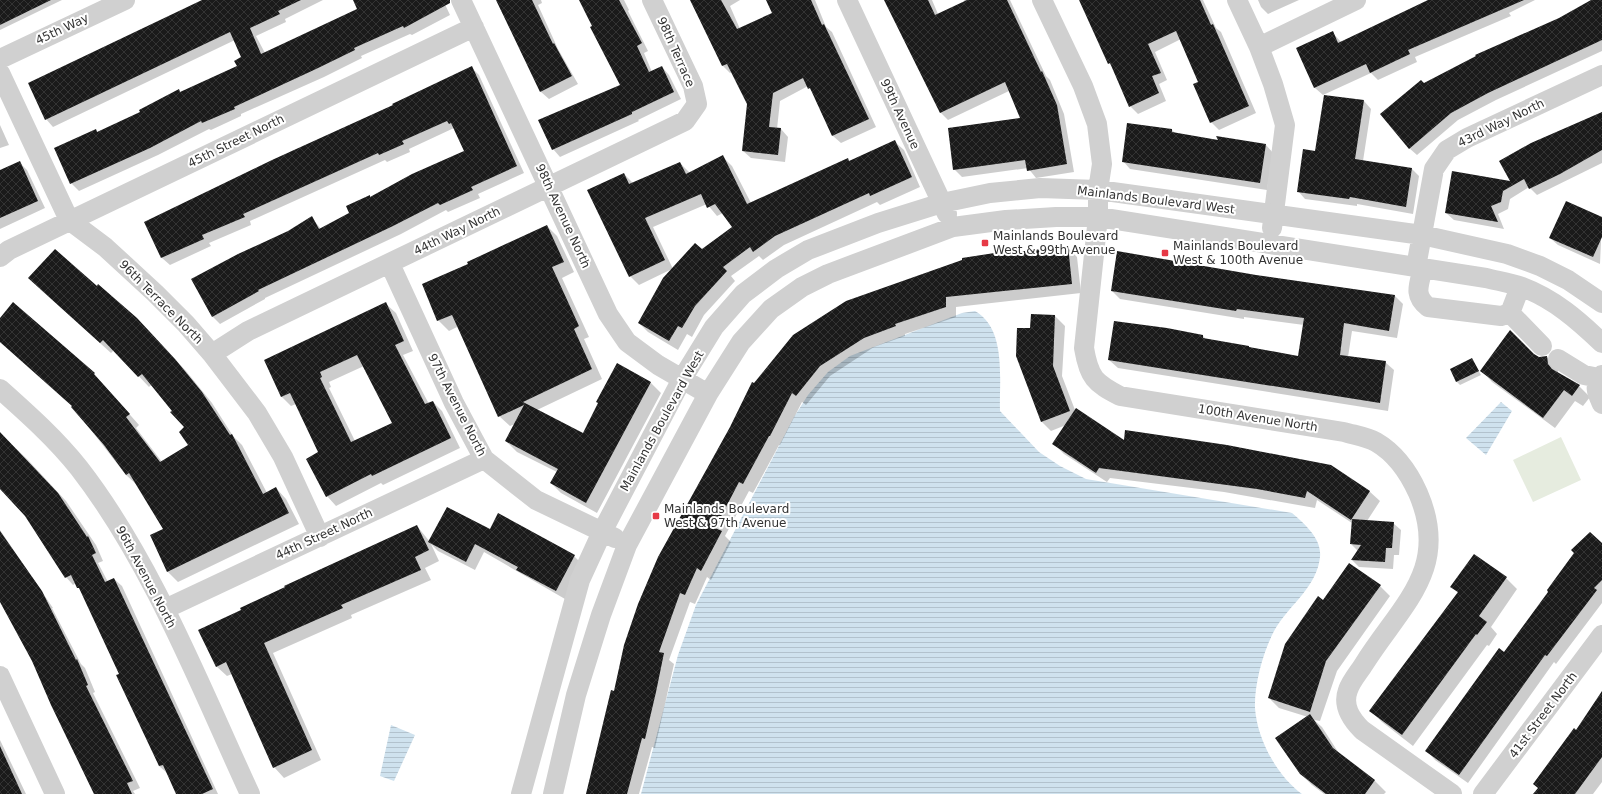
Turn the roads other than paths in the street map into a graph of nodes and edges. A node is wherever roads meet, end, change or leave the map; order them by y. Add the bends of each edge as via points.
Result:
1 (125, 0) edge
2 (461, 0) edge
3 (652, 0) edge
4 (847, 0) edge
5 (1042, 0) edge
6 (1237, 0) edge
7 (1356, 0) edge
8 (474, 27) junction
9 (1259, 47) junction
10 (0, 59) edge
11 (0, 73) edge
12 (1602, 75) edge
13 (696, 104) joint
14 (549, 187) junction
15 (1098, 190) junction
16 (942, 203) junction
17 (1273, 215) junction
18 (1098, 217) junction
19 (69, 220) junction
20 (953, 227) junction
21 (1422, 235) junction
22 (1270, 244) junction
23 (0, 257) edge
24 (390, 264) junction
25 (1419, 268) junction
26 (1520, 287) junction
27 (1600, 299) edge
28 (1510, 313) junction
29 (1578, 320) junction
30 (1602, 343) edge
31 (1542, 346) dead end
32 (212, 354) junction
33 (1558, 359) dead end
34 (1601, 377) edge
35 (682, 379) junction
36 (0, 389) edge
37 (708, 394) junction
38 (1602, 404) edge
39 (484, 460) junction
40 (602, 532) junction
41 (320, 536) junction
42 (627, 544) junction
43 (165, 609) junction
44 (1602, 635) edge
45 (0, 676) edge
46 (55, 794) edge
47 (250, 794) edge
48 (521, 794) edge
49 (553, 794) edge
50 (1452, 794) edge
51 (1483, 794) edge

1 - 10 street, 45th Way
2 - 8 street, 98th Avenue North
3 - 13 street, 98th Terrace via 693,86
4 - 16 street, 99th Avenue
5 - 15 street, 100th Avenue North via 1084,86 1096,124 1102,164
6 - 9 street
7 - 9 street
8 - 14 street, 98th Avenue North
8 - 19 street, 45th Street North
9 - 17 street via 1285,125
11 - 19 street, 96th Terrace North
12 - 21 street, 43rd Way North via 1467,138 1447,150 1434,169
13 - 14 street, 44th Way North via 685,121
14 - 24 street, 44th Way North
14 - 35 street, 98th Avenue North via 608,314 627,342
15 - 16 street, Mainlands Boulevard West via 1040,188 990,193
15 - 17 street, Mainlands Boulevard West
15 - 18 street, 100th Avenue North
16 - 20 street, 99th Avenue
16 - 35 street, Mainlands Boulevard West via 808,250 776,269 743,294 714,327
17 - 21 street, Mainlands Boulevard West
17 - 22 street
18 - 20 street, Mainlands Boulevard West via 1006,220
18 - 22 street, Mainlands Boulevard West
18 - 50 street, 100th Avenue North via 1084,348 1087,367 1100,386 1120,396 1344,432 1376,442 1395,458 1411,478 1423,505 1430,536 1425,566 1412,597 1368,657 1348,690 1346,707 1351,719 1362,730
19 - 23 street, 45th Street North
19 - 32 street, 96th Terrace North via 105,247 150,288
20 - 37 street, Mainlands Boulevard West via 828,274 802,287 771,309 741,342
21 - 25 street, 43rd Way North
21 - 27 street, Mainlands Boulevard West via 1507,254 1540,266
22 - 25 street, Mainlands Boulevard West
24 - 32 street, 44th Way North via 248,331
24 - 39 street, 97th Avenue North via 454,403
25 - 26 street, Mainlands Boulevard West via 1486,278
25 - 28 street, 43rd Way North via 1418,292 1420,300 1428,307 1501,316
26 - 28 street
26 - 29 street, Mainlands Boulevard West via 1551,301
27 - 29 street
28 - 31 street
29 - 30 street, Mainlands Boulevard West
32 - 41 street, 96th Terrace North via 257,413 283,457
33 - 34 street via 1584,375
34 - 38 street via 1596,391
35 - 37 street, 98th Avenue North
35 - 40 street, Mainlands Boulevard West
36 - 43 street, 96th Avenue North via 43,428 79,467 123,532
37 - 42 street, Mainlands Boulevard West
39 - 40 street, 97th Avenue North via 536,500
39 - 41 street, 44th Street North
40 - 42 street, 97th Avenue North
40 - 48 street, Mainlands Boulevard West via 580,580
41 - 43 street, 44th Street North
42 - 49 street, Mainlands Boulevard West via 576,695
43 - 47 street, 96th Avenue North
44 - 51 street, 41st Street North
45 - 46 street

